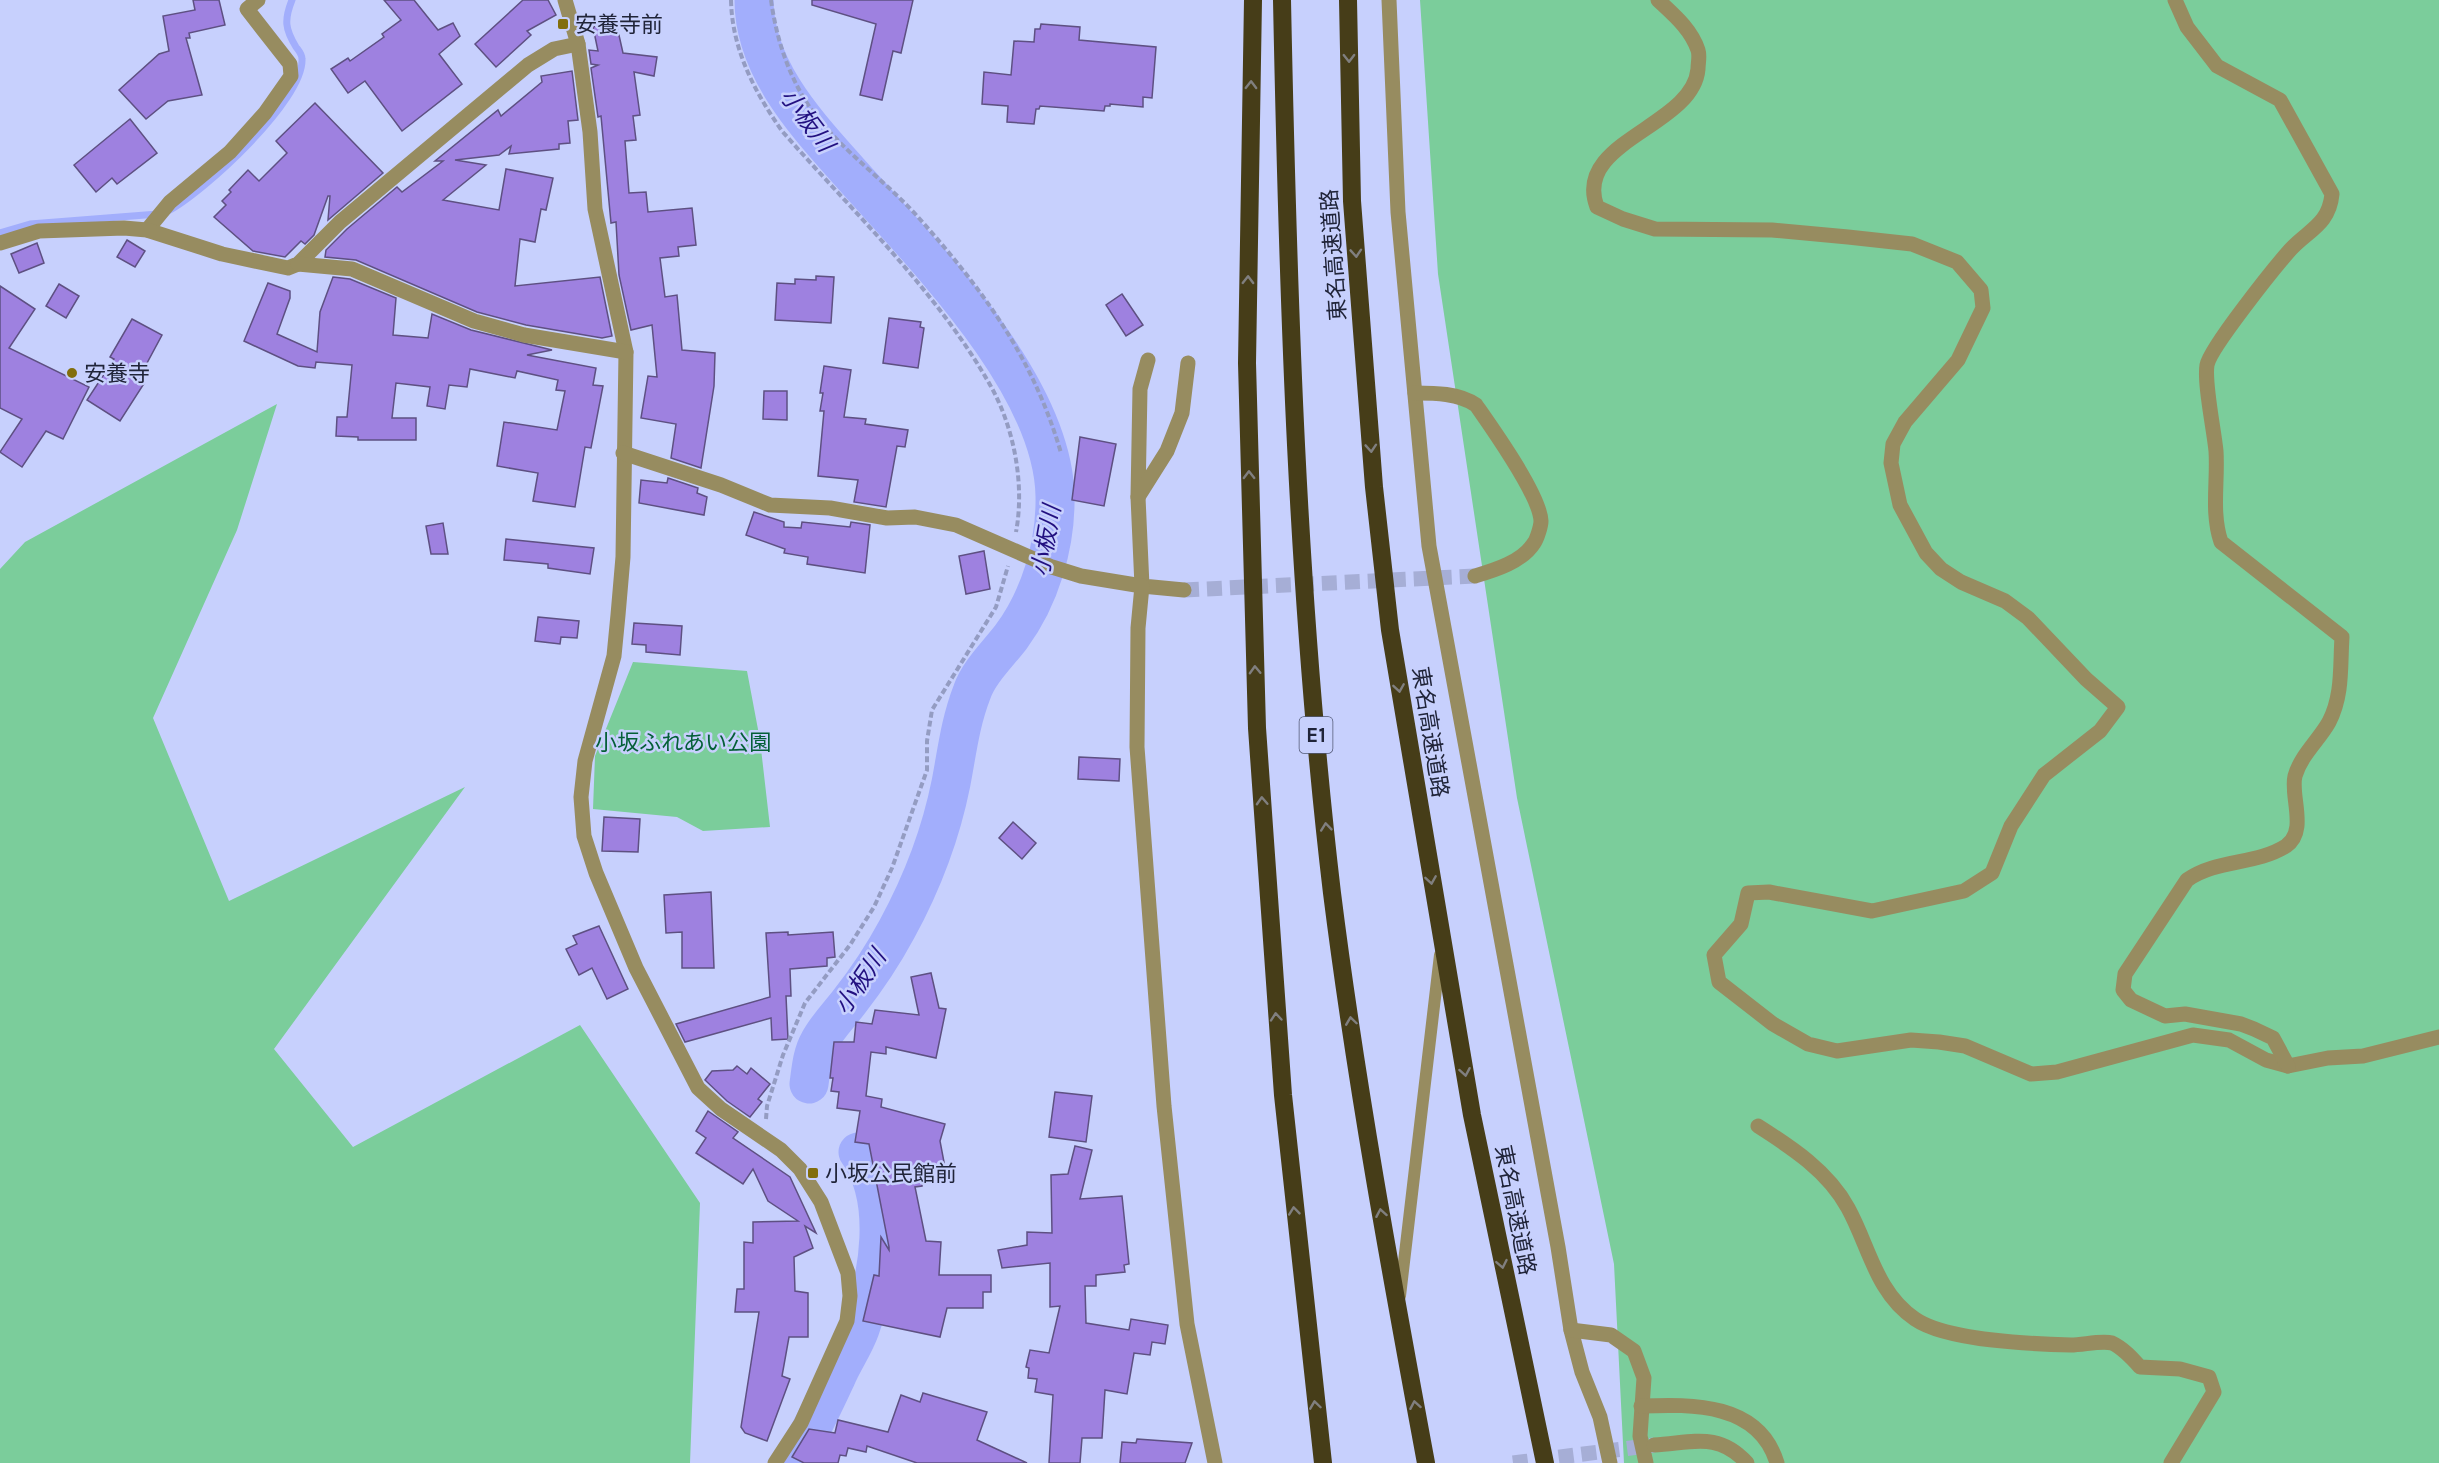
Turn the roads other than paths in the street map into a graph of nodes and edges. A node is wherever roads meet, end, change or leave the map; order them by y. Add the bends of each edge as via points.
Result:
1 (258, 0) edge
2 (565, 0) edge
3 (1253, 0) edge
4 (1282, 0) edge
5 (1348, 0) edge
6 (1389, 0) edge
7 (1658, 0) edge
8 (2175, 0) edge
9 (578, 44) junction
10 (150, 227) junction
11 (0, 243) edge
12 (298, 264) junction
13 (626, 352) junction
14 (1148, 360) dead end
15 (1188, 363) dead end
16 (1415, 393) junction
17 (623, 453) junction
18 (1138, 497) junction
19 (1475, 576) tunnel mouth
20 (1142, 586) junction
21 (1184, 590) tunnel mouth
22 (1442, 943) junction
23 (2439, 1037) edge
24 (2288, 1066) junction
25 (1758, 1126) dead end
26 (1398, 1312) junction
27 (1570, 1329) junction
28 (1641, 1406) junction
29 (1654, 1445) tunnel mouth
30 (774, 1463) edge
31 (1215, 1463) edge
32 (1323, 1463) edge
33 (1426, 1463) edge
34 (1545, 1463) edge
35 (1610, 1463) edge
36 (1646, 1463) edge
37 (1747, 1463) edge
38 (1777, 1463) edge
39 (2171, 1463) edge

1 - 10 street via 247,9 290,64 291,76 230,152 170,202
2 - 9 street
32 -> 3 highway via 1283,1095 1257,728 1247,363
26 -> 4 highway, 東名高速道路 / E1 via 1333,895 1312,694 1297,485
5 -> 22 highway, 東名高速道路 via 1352,201 1374,487 1390,630
6 - 16 street via 1398,212
7 - 24 street via 1684,25 1699,52 1697,80 1685,98 1612,154 1598,171 1591,192 1597,207 1655,229 1772,230 1848,237 1912,244 1957,262 1981,290 1983,309 1958,360 1905,422 1893,444 1892,462 1900,505 1926,553 1941,569 2005,601 2028,618 2086,679 2118,706 2100,731 2044,775 2011,826 1992,873 1964,891 1872,911 1769,892 1749,893 1741,924 1714,956 1719,982 1773,1024 1808,1044 1837,1051 1911,1040 1939,1042 1965,1046 2031,1074 2057,1072 2193,1035 2229,1040 2266,1060
8 - 24 street via 2187,27 2217,66 2280,99 2332,194 2331,208 2319,226 2291,250 2207,364 2216,453 2215,524 2221,542 2342,636 2339,698 2294,778 2295,833 2288,844 2269,854 2199,871 2187,880 2125,974 2123,990 2131,1000 2164,1016 2185,1014 2254,1029 2273,1038
9 - 12 street via 554,49 528,65 378,189
9 - 13 street via 595,209
10 - 11 street via 39,231
10 - 12 street via 182,243 257,262 288,268
12 - 13 street via 352,269 474,321 524,335
13 - 17 street
14 - 18 street via 1140,388
15 - 18 street via 1182,413 1167,451
16 - 19 street via 1435,393 1476,405 1534,497 1541,521 1535,543 1500,568
16 - 27 street via 1437,596 1556,1235
17 - 20 street via 770,505 830,508 887,518 915,517 957,525 1052,567
17 - 30 street via 622,556 614,656 585,761 581,797 584,836 636,968 698,1088 800,1169 821,1202 848,1273 847,1321 801,1423
18 - 20 street
20 - 21 street
20 - 31 street via 1137,747 1164,1106 1187,1324
22 - 26 lane
22 -> 34 highway, 東名高速道路 via 1501,1258
23 - 24 street via 2363,1056
25 - 39 street via 1800,1153 1823,1175 1847,1206 1884,1289 1915,1319 1946,1332 2038,1345 2110,1342 2140,1367 2180,1369 2209,1377 2214,1392
33 -> 26 highway, 東名高速道路 / E1
27 - 28 street via 1611,1335 1634,1351 1644,1378
27 - 35 street via 1600,1417
28 - 36 street via 1640,1436
28 - 38 street via 1683,1405 1732,1415 1765,1436
29 - 37 street via 1716,1442

